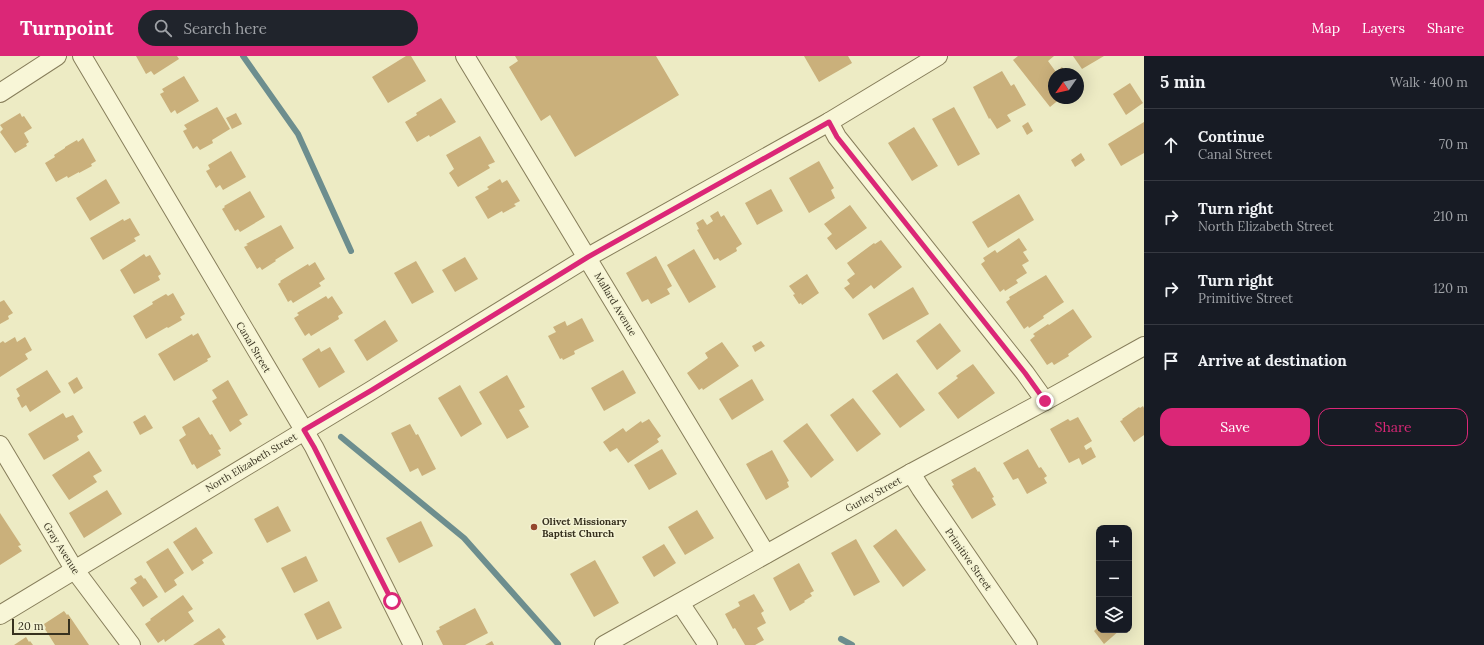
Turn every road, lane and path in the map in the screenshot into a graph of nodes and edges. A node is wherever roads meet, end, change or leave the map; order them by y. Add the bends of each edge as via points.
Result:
1 (57, 56) edge
2 (82, 56) edge
3 (465, 56) edge
4 (938, 56) edge
5 (0, 93) edge
6 (829, 122) junction
7 (588, 257) junction
8 (1143, 348) edge
9 (1045, 401) junction
10 (304, 430) junction
11 (0, 445) edge
12 (911, 473) junction
13 (766, 554) junction
14 (74, 569) junction
15 (680, 603) junction
16 (0, 614) edge
17 (131, 645) edge
18 (413, 645) edge
19 (604, 645) edge
20 (708, 645) edge
21 (1028, 645) edge

1 - 5 street
2 - 10 street, Canal Street
3 - 7 street, Mallard Avenue
4 - 6 street, North Elizabeth Street
6 - 7 street, North Elizabeth Street
6 - 9 street via 837,137
7 - 10 street, North Elizabeth Street
7 - 13 street, Mallard Avenue
8 - 9 street, Gurley Street
9 - 12 street, Gurley Street
10 - 14 street, North Elizabeth Street
10 - 18 street, Canal Street
11 - 14 street, Gray Avenue
12 - 13 street, Gurley Street
12 - 21 street, Primitive Street
13 - 15 street, Gurley Street
14 - 16 street, North Elizabeth Street
14 - 17 street, Gray Avenue
15 - 19 street, Gurley Street
15 - 20 street

